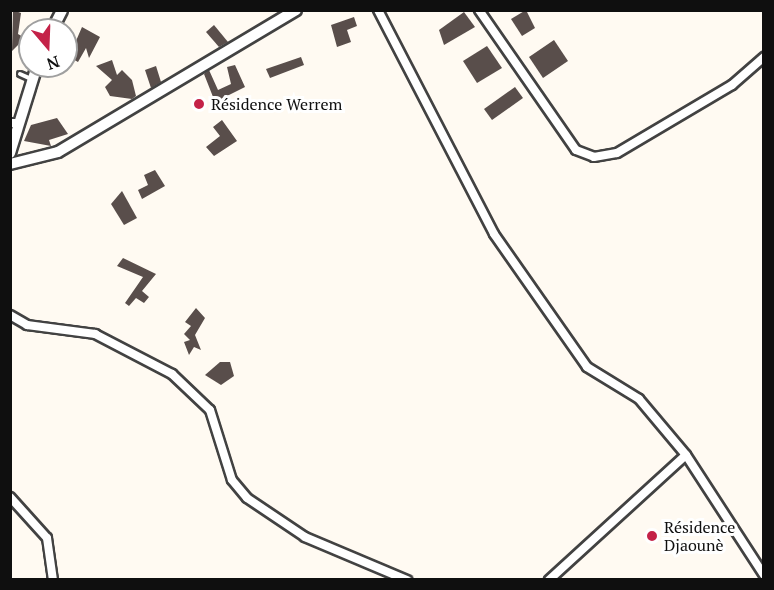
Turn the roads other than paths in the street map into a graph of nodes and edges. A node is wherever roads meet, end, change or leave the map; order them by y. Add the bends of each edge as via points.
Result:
1 (296, 10) edge
2 (378, 10) edge
3 (479, 10) edge
4 (764, 57) edge
5 (27, 78) edge
6 (32, 80) joint
7 (14, 123) edge
8 (10, 153) edge
9 (10, 164) edge
10 (10, 315) edge
11 (686, 455) junction
12 (10, 497) edge
13 (764, 575) edge
14 (53, 579) edge
15 (407, 579) edge
16 (549, 579) edge

1 - 9 street via 58,152
2 - 11 street via 494,234 587,367 639,399
3 - 4 street via 576,150 594,157 617,153 732,85
5 - 6 lane
6 - 7 street
7 - 8 street
10 - 15 street via 27,325 95,334 172,374 210,410 232,480 247,498 305,537
11 - 13 street
11 - 16 street
12 - 14 street via 47,538

